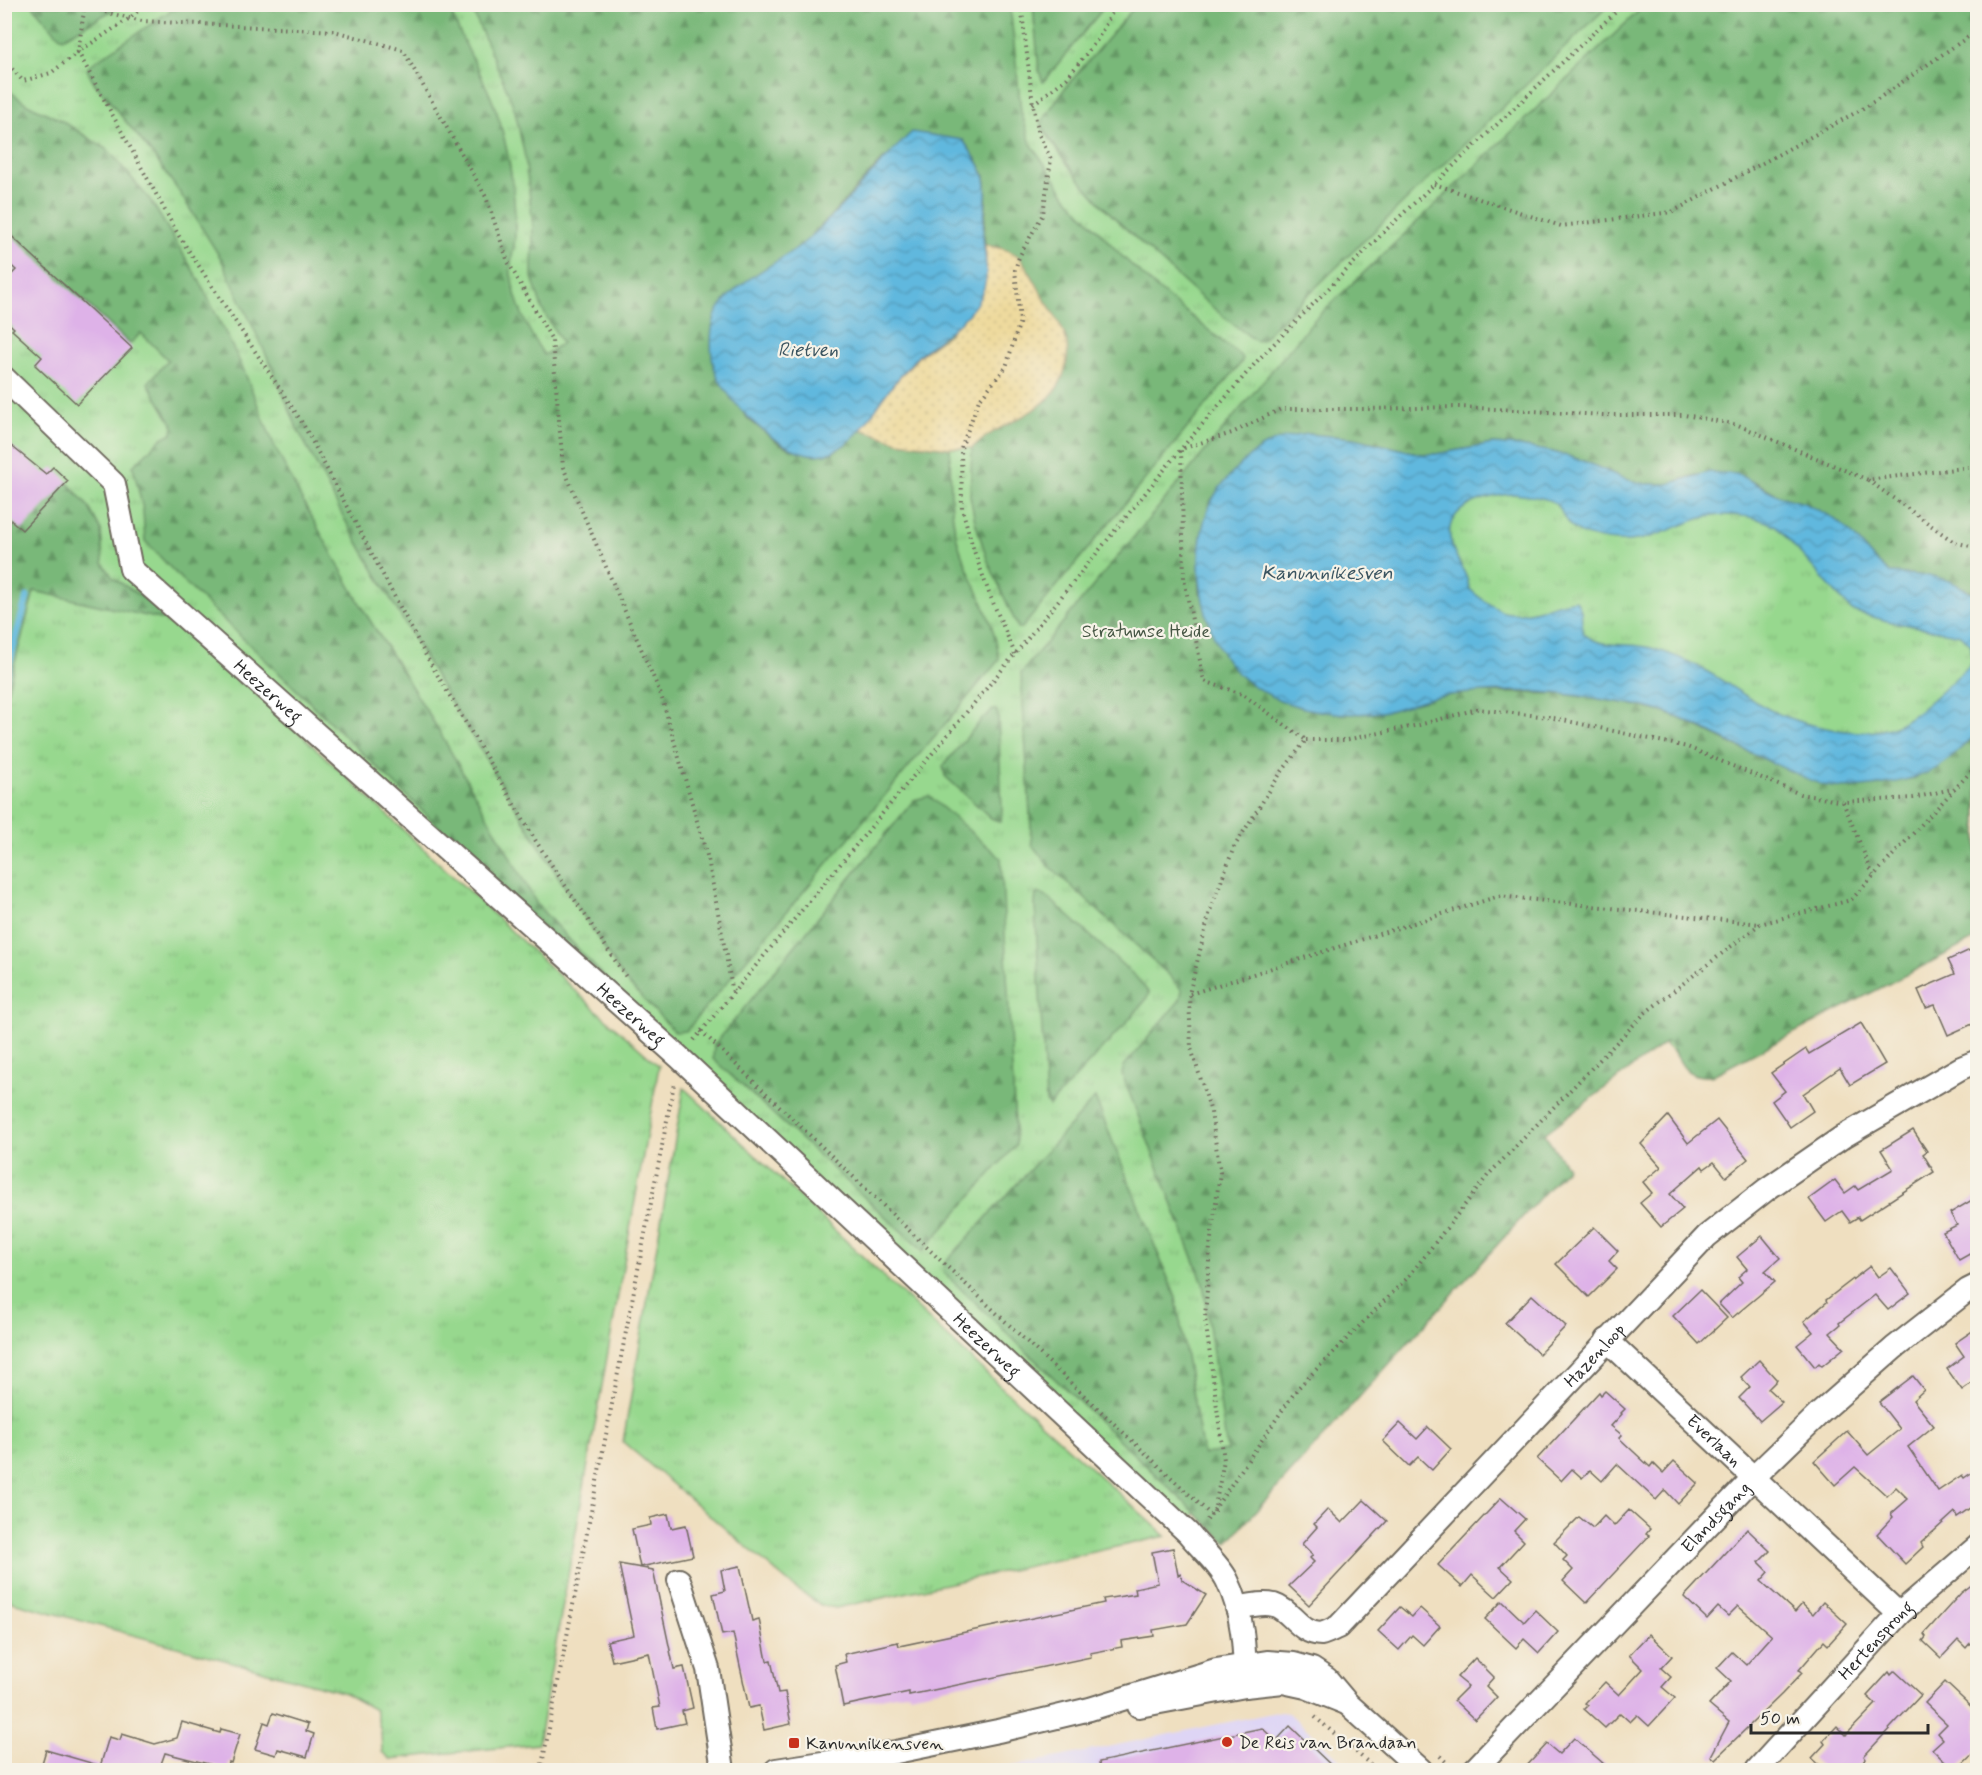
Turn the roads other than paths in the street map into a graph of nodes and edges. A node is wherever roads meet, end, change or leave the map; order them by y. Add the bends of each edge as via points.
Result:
1 (4, 378) edge
2 (1977, 1061) edge
3 (1977, 1285) edge
4 (1607, 1340) junction
5 (1753, 1478) junction
6 (1977, 1546) edge
7 (679, 1580) dead end
8 (1237, 1608) junction
9 (1899, 1614) junction
10 (1245, 1675) junction
11 (1768, 1767) edge
12 (723, 1770) edge
13 (776, 1770) edge
14 (1422, 1770) edge
15 (1474, 1770) edge

1 - 8 street, Heezerweg via 114,483 131,569 679,1057 1188,1533 1227,1579
2 - 4 street, Hazenloop via 1844,1136 1767,1189 1707,1236
3 - 5 street, Elandsgang via 1894,1348
4 - 5 street, Everlaan
4 - 8 street, Hazenloop via 1338,1627 1321,1634 1299,1625 1273,1605
5 - 9 street, Everlaan
5 - 15 street, Elandsgang
6 - 9 street, Hertensprong
7 - 12 street via 708,1669
8 - 10 street, Heezerweg via 1244,1639
9 - 11 street, Hertensprong
10 - 13 street via 1129,1708 1090,1709 896,1752
10 - 14 street via 1306,1687 1348,1704

